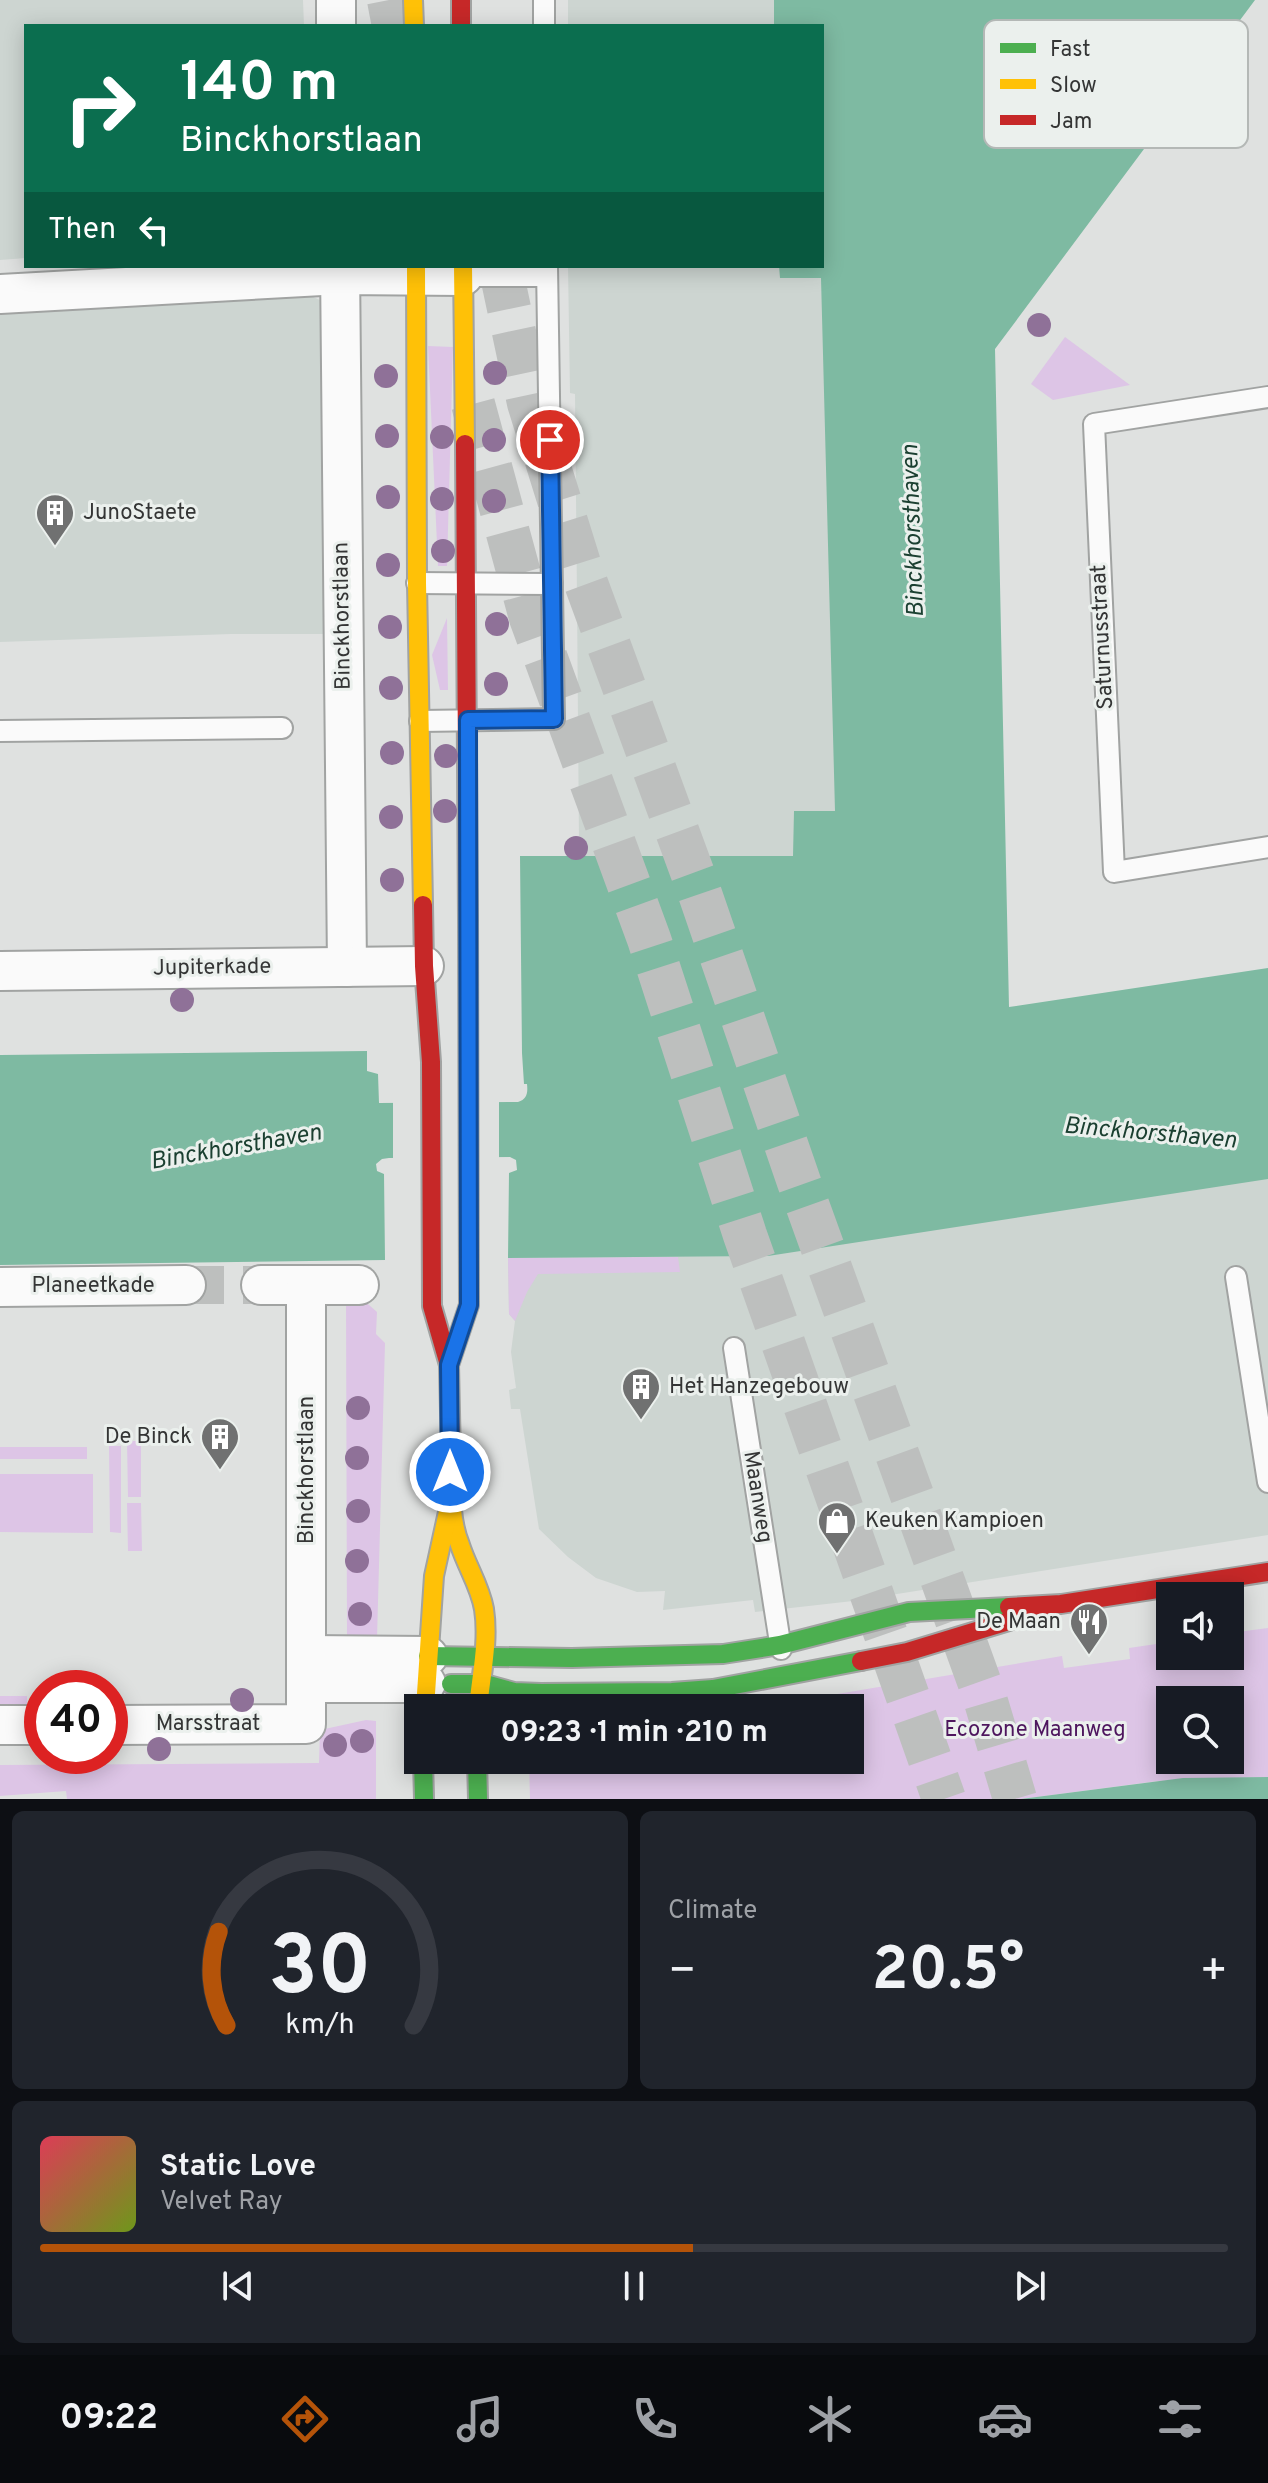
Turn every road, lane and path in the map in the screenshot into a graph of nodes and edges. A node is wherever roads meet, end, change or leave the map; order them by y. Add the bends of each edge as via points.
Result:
1 (336, 0) edge
2 (413, 0) edge
3 (461, 0) edge
4 (544, 0) edge
5 (336, 24) edge
6 (414, 24) edge
7 (461, 24) edge
8 (544, 24) edge
9 (340, 270) edge
10 (416, 271) edge
11 (463, 271) edge
12 (547, 271) edge
13 (0, 294) edge
14 (1268, 397) edge
15 (417, 583) junction
16 (466, 584) junction
17 (552, 584) junction
18 (468, 720) junction
19 (420, 721) junction
20 (282, 728) dead end
21 (0, 731) edge
22 (1268, 847) edge
23 (424, 966) junction
24 (347, 967) junction
25 (0, 971) edge
26 (1236, 1277) dead end
27 (186, 1285) tunnel mouth
28 (261, 1285) tunnel mouth
29 (359, 1285) dead end
30 (0, 1287) edge
31 (306, 1296) junction
32 (734, 1348) dead end
33 (449, 1365) junction
34 (1268, 1482) edge
35 (450, 1498) junction
36 (1268, 1572) edge
37 (1061, 1604) junction
38 (780, 1645) junction
39 (705, 1655) junction
40 (484, 1657) junction
41 (306, 1669) junction
42 (785, 1677) junction
43 (427, 1683) edge
44 (480, 1684) junction
45 (705, 1690) junction
46 (479, 1694) edge
47 (306, 1724) joint
48 (0, 1725) edge
49 (24, 1725) edge
50 (128, 1725) edge
51 (423, 1774) edge
52 (477, 1774) edge
53 (424, 1799) edge
54 (478, 1799) edge

1 - 5 street
2 - 6 street
3 - 7 street
4 - 8 lane
9 - 10 street
9 - 13 street
9 - 24 street, Binckhorstlaan
10 - 11 street
10 - 15 street
11 - 12 lane
11 - 16 street
12 - 17 lane
14 - 22 lane, Saturnusstraat via 1094,424 1114,872
15 - 16 lane
15 - 19 street
16 - 17 lane
16 - 18 street
17 - 18 lane via 554,719
18 - 19 lane
18 - 33 street via 469,1305
19 - 23 street
20 - 21 lane
23 - 24 street, Jupiterkade
23 - 33 street via 430,1040 432,1306
24 - 25 street, Jupiterkade
26 - 34 lane
27 - 30 street, Planeetkade
28 - 31 street
29 - 31 street
31 - 41 street, Binckhorstlaan
32 - 38 lane, Maanweg
33 - 35 street
35 - 40 street via 459,1544 482,1600
35 - 43 street via 434,1576
36 - 37 street
37 - 38 street via 909,1612
37 - 42 street via 934,1645
38 - 39 street
38 - 42 lane, Maanweg
39 - 40 street
39 - 45 lane
40 - 43 street
40 - 44 street
41 - 43 street
41 - 47 street, Binckhorstlaan
42 - 45 street
43 - 44 street
44 - 45 street via 541,1693
44 - 46 street
47 - 50 street, Marsstraat
48 - 49 street
51 - 53 street
52 - 54 street

